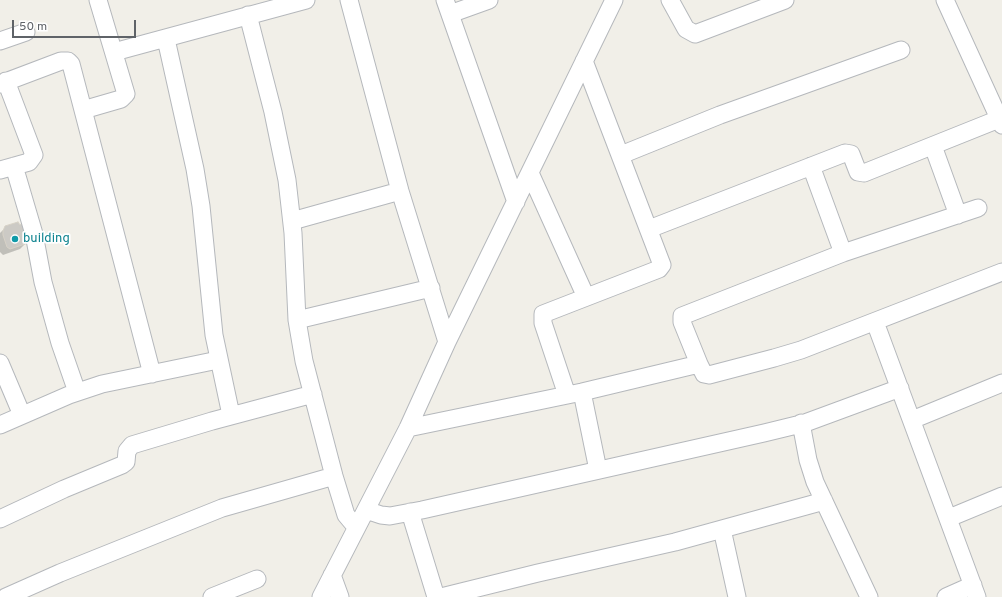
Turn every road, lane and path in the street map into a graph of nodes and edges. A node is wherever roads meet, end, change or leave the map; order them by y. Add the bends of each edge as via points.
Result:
1 (98, 0) edge
2 (306, 0) edge
3 (349, 0) edge
4 (489, 0) edge
5 (614, 0) edge
6 (670, 0) edge
7 (784, 0) edge
8 (945, 0) edge
9 (447, 7) edge
10 (248, 15) junction
11 (26, 32) dead end
12 (166, 39) junction
13 (0, 42) edge
14 (901, 50) dead end
15 (114, 52) junction
16 (584, 61) junction
17 (3, 82) edge
18 (83, 110) junction
19 (1001, 122) edge
20 (933, 146) junction
21 (621, 156) junction
22 (811, 166) junction
23 (7, 168) edge
24 (530, 173) junction
25 (400, 191) junction
26 (516, 202) junction
27 (978, 208) dead end
28 (958, 215) junction
29 (292, 221) junction
30 (649, 230) junction
31 (843, 253) junction
32 (1002, 272) edge
33 (431, 288) junction
34 (586, 297) junction
35 (297, 320) junction
36 (875, 322) junction
37 (447, 342) junction
38 (218, 360) junction
39 (0, 363) edge
40 (699, 364) junction
41 (152, 374) junction
42 (1002, 383) edge
43 (900, 388) junction
44 (78, 392) junction
45 (574, 393) junction
46 (313, 394) junction
47 (22, 415) junction
48 (231, 415) junction
49 (912, 420) junction
50 (801, 424) junction
51 (0, 425) edge
52 (408, 428) junction
53 (598, 470) junction
54 (334, 476) junction
55 (1002, 496) edge
56 (824, 501) junction
57 (366, 510) junction
58 (410, 512) junction
59 (948, 518) junction
60 (0, 519) edge
61 (356, 527) junction
62 (722, 529) junction
63 (332, 575) junction
64 (257, 579) dead end
65 (975, 591) edge
66 (6, 597) edge
67 (212, 597) edge
68 (321, 597) edge
69 (340, 597) edge
70 (436, 597) edge
71 (441, 597) edge
72 (737, 597) edge
73 (869, 597) edge
74 (946, 597) edge

1 - 15 street
2 - 10 street
3 - 25 street
4 - 9 street
5 - 16 street
6 - 7 street via 686,29 695,34
8 - 19 street
9 - 26 street
10 - 12 street
10 - 29 street via 278,135
11 - 13 street
12 - 15 street
12 - 38 street via 195,169
14 - 21 street via 720,115
15 - 18 street via 125,90 124,97
16 - 21 street
16 - 24 street
17 - 18 street via 68,60 73,69
17 - 23 street via 34,155 32,160
18 - 41 street
19 - 20 street
20 - 22 street via 864,173 858,172 852,156 848,153
20 - 28 street
21 - 30 street
22 - 30 street
22 - 31 street
23 - 44 street via 34,234 60,343
24 - 26 street
24 - 34 street
25 - 29 street
25 - 33 street
26 - 37 street
27 - 28 street
28 - 31 street
29 - 35 street
30 - 34 street via 662,262 661,267
31 - 40 street via 682,316 682,322
32 - 36 street
33 - 35 street
33 - 37 street
34 - 45 street via 546,312 542,318
35 - 46 street
36 - 40 street via 794,352 708,375 704,374
36 - 43 street
37 - 52 street
38 - 41 street
38 - 48 street
39 - 47 street
40 - 45 street
41 - 44 street via 102,384
42 - 49 street
43 - 49 street
43 - 50 street
44 - 47 street
45 - 52 street
45 - 53 street
46 - 48 street
46 - 54 street
47 - 51 street
48 - 60 street via 132,445 127,451 126,462 122,465
49 - 59 street
50 - 53 street
50 - 56 street via 808,460
52 - 57 street
53 - 58 street
54 - 61 street via 346,515
54 - 66 street via 222,508
55 - 59 street
56 - 62 street
56 - 73 street
57 - 58 street via 390,516
57 - 61 street
58 - 70 street
59 - 65 street
61 - 63 street
62 - 71 street
62 - 72 street
63 - 68 street
63 - 69 street
64 - 67 street
65 - 74 street

